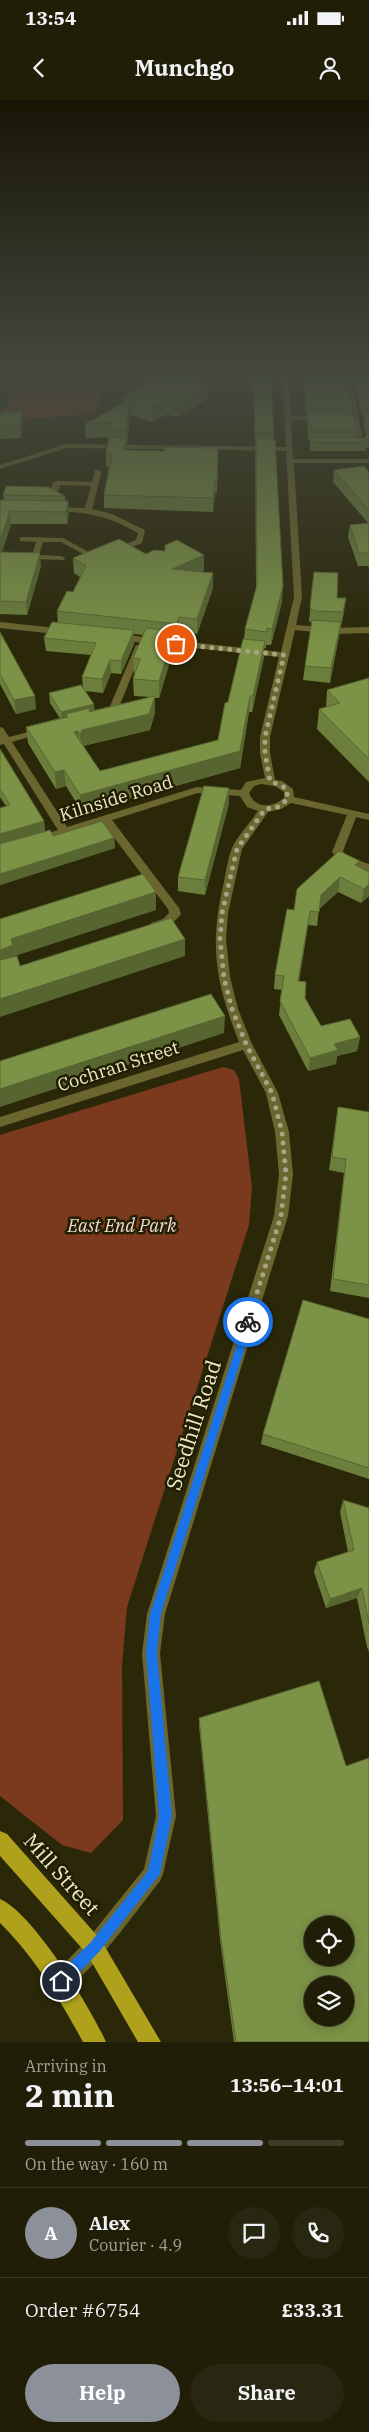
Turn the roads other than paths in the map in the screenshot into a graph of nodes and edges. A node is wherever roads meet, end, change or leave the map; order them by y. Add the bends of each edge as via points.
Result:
1 (289, 467) edge
2 (98, 471) dead end
3 (94, 484) junction
4 (55, 490) edge
5 (49, 509) edge
6 (88, 510) junction
7 (23, 539) dead end
8 (40, 540) junction
9 (130, 545) junction
10 (138, 550) edge
11 (61, 558) dead end
12 (0, 625) edge
13 (291, 627) junction
14 (369, 630) edge
15 (73, 632) edge
16 (112, 637) edge
17 (142, 640) junction
18 (284, 655) junction
19 (92, 719) edge
20 (54, 729) edge
21 (0, 730) edge
22 (3, 741) edge
23 (270, 781) junction
24 (244, 793) junction
25 (288, 799) junction
26 (265, 809) junction
27 (353, 813) junction
28 (369, 816) edge
29 (106, 819) junction
30 (64, 831) junction
31 (27, 843) edge
32 (369, 868) edge
33 (140, 930) edge
34 (246, 1044) junction
35 (0, 1122) edge
36 (0, 1841) edge
37 (0, 1910) edge
38 (94, 1947) junction
39 (61, 1981) junction
40 (95, 2042) edge
41 (150, 2042) edge

1 - 13 street via 298,597
2 - 3 street
3 - 4 street via 57,483
3 - 6 street
5 - 6 street
6 - 9 street via 113,516 142,532 139,541
7 - 8 street
8 - 9 street via 63,540 96,559
8 - 11 street via 34,557
9 - 10 street
12 - 15 street
13 - 14 street
13 - 18 street
16 - 17 street
17 - 18 street
17 - 19 street via 111,715
18 - 23 street via 265,737
20 - 22 street
21 - 22 street
22 - 30 street
23 - 24 street via 254,782
23 - 25 street via 286,788
24 - 26 street via 249,803
24 - 29 street, Kilnside Road via 197,790
25 - 26 street via 278,807
25 - 27 street
26 - 34 street, Seedhill Road via 237,849 222,913 224,978
27 - 28 street
27 - 32 street via 337,852
29 - 30 street, Kilnside Road
29 - 33 street via 175,914 167,922
30 - 31 street, Kilnside Road
34 - 35 street, Cochran Street
34 - 38 street, Seedhill Road via 272,1093 282,1132 286,1174 281,1216 156,1614 151,1653 166,1816 154,1874
36 - 38 main road, Mill Street
37 - 39 main road via 25,1934
38 - 39 street, Seedhill Road
38 - 41 main road, Mill Street
39 - 40 main road

